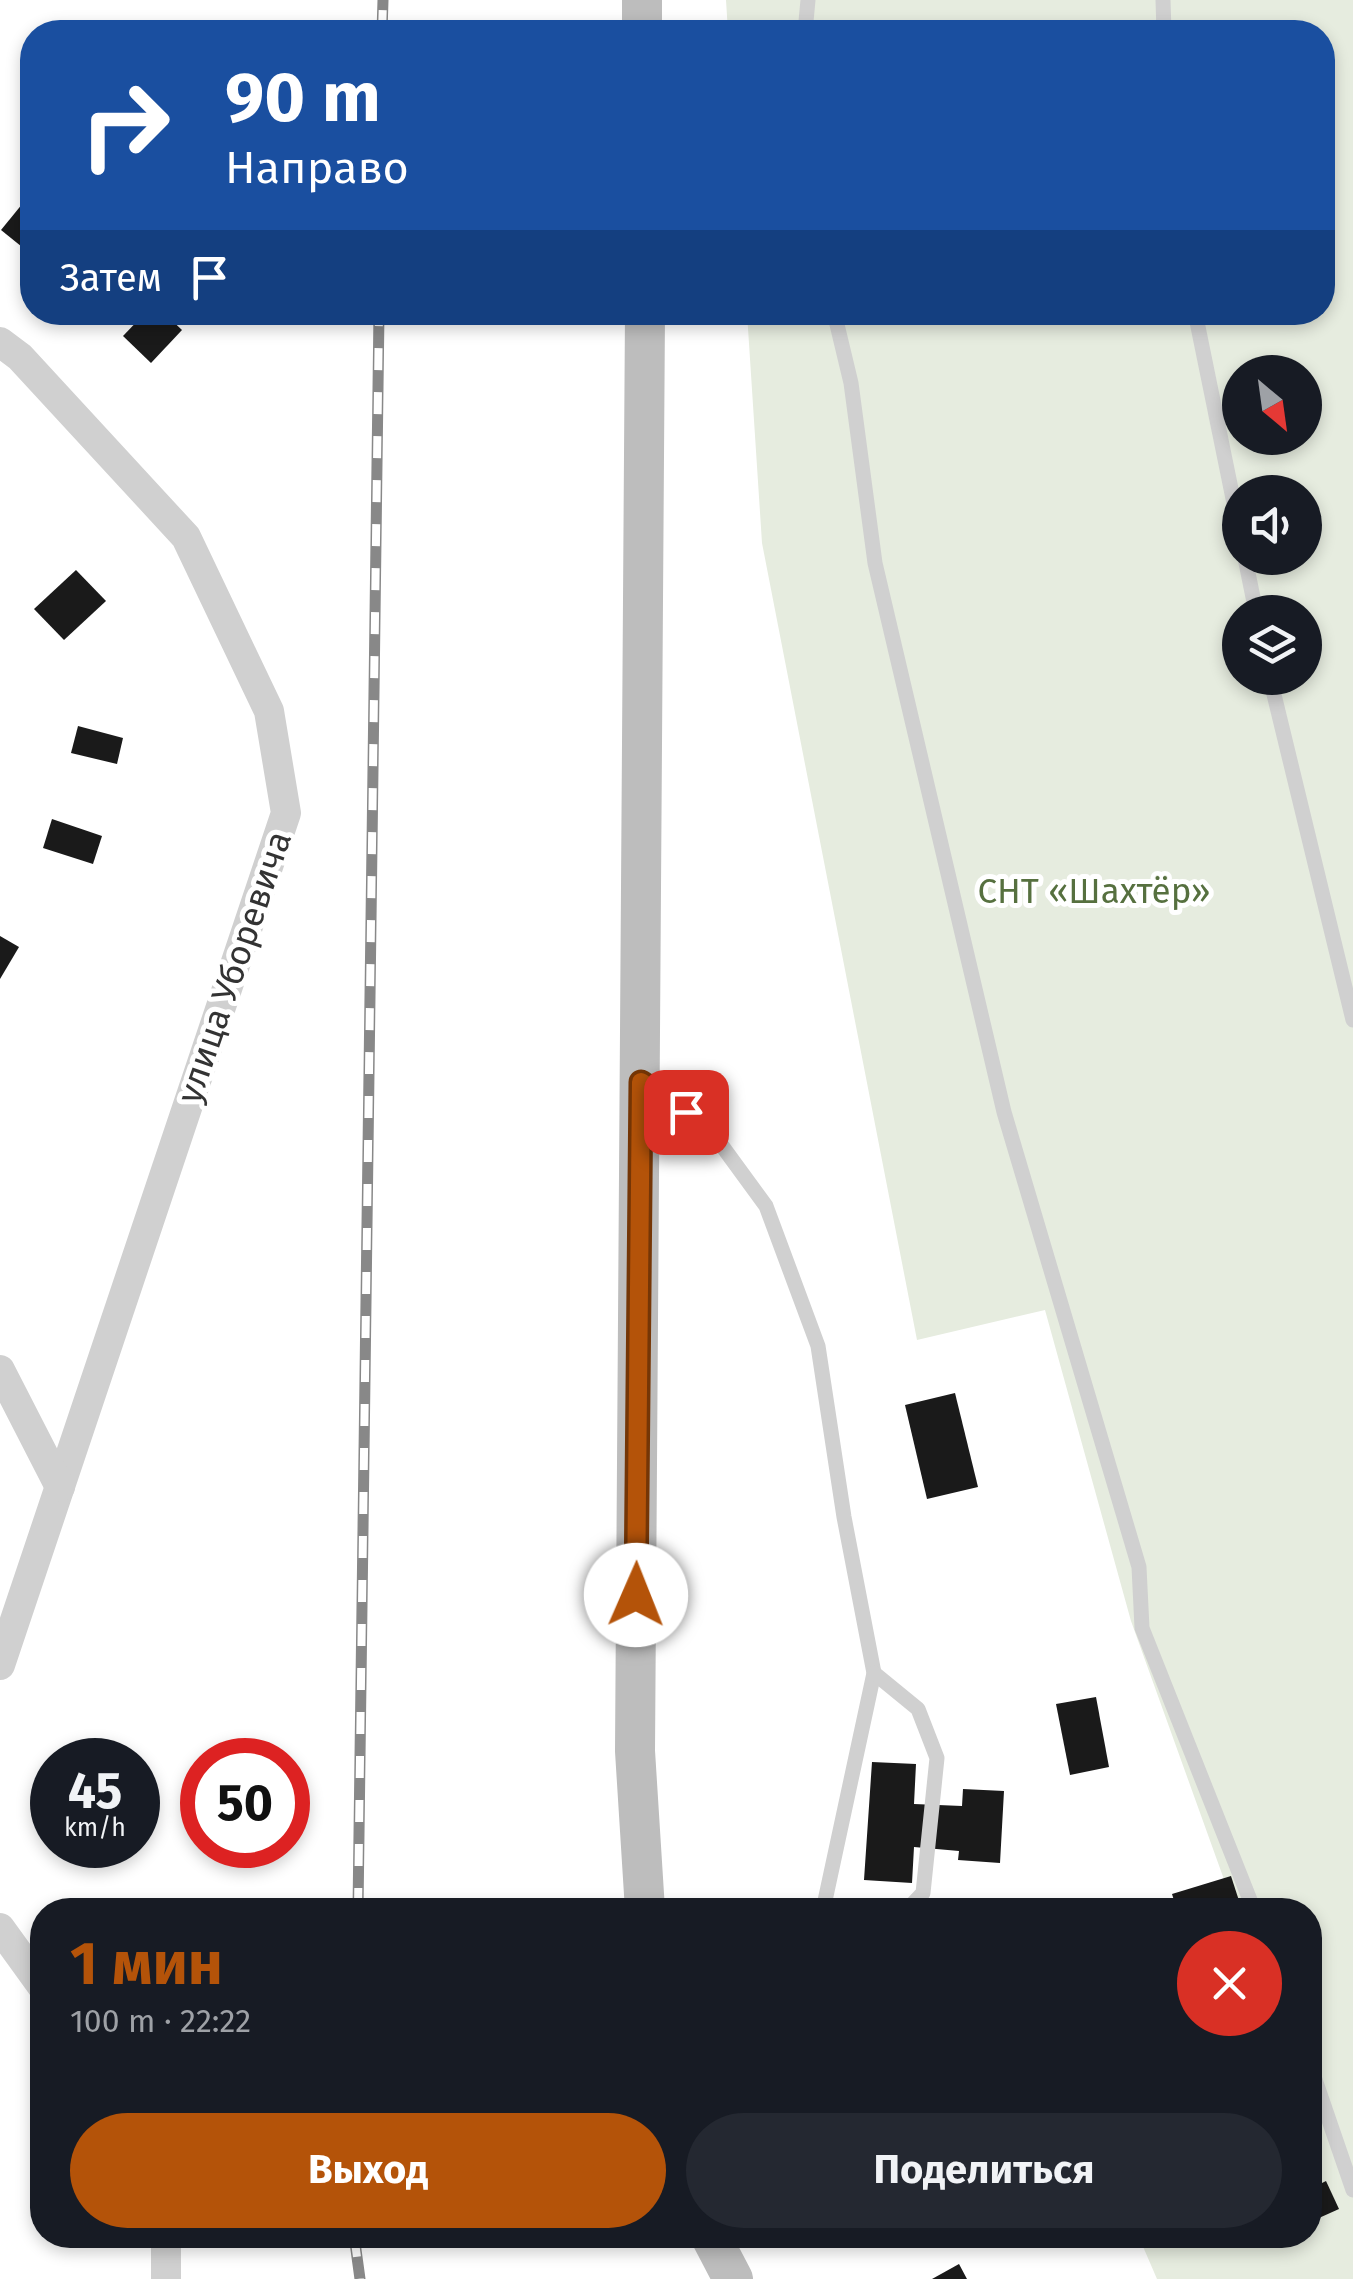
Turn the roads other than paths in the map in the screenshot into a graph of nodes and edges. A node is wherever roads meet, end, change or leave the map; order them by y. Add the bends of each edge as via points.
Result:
1 (645, 325) edge
2 (837, 325) edge
3 (1198, 325) edge
4 (0, 342) edge
5 (1228, 475) edge
6 (1275, 695) edge
7 (1346, 960) edge
8 (1353, 1020) edge
9 (641, 1082) junction
10 (0, 1370) edge
11 (60, 1487) junction
12 (0, 1665) edge
13 (874, 1673) junction
14 (644, 1898) edge
15 (826, 1898) edge
16 (919, 1898) edge
17 (1249, 1898) edge
18 (0, 1928) edge
19 (30, 1969) edge
20 (1322, 2101) edge
21 (1353, 2190) edge
22 (166, 2248) edge
23 (717, 2248) edge
24 (166, 2279) edge
25 (733, 2279) edge

1 - 9 main road
2 - 17 lane via 875,564 1004,1112 1139,1568 1142,1628
3 - 5 lane
4 - 11 street, улица Уборевича via 186,537 269,711 286,812
6 - 7 lane
7 - 8 lane
9 - 13 lane via 709,1128 766,1206 818,1346
9 - 14 main road via 635,1751
10 - 11 street
11 - 12 street, улица Уборевича
13 - 15 lane
13 - 16 lane via 918,1709 938,1758
18 - 19 street
20 - 21 lane
22 - 24 street
23 - 25 main road

